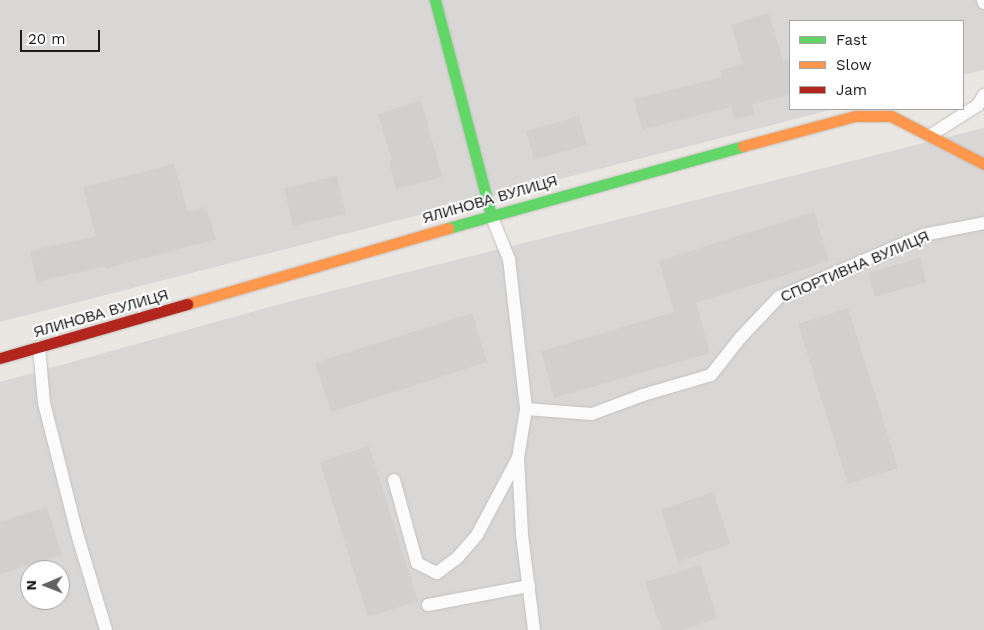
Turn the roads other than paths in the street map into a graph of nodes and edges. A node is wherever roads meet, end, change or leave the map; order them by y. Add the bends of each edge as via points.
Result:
1 (435, 0) edge
2 (984, 95) edge
3 (932, 135) junction
4 (984, 164) edge
5 (491, 215) junction
6 (984, 223) edge
7 (40, 348) junction
8 (0, 358) edge
9 (526, 409) junction
10 (518, 458) junction
11 (394, 480) dead end
12 (529, 586) junction
13 (428, 605) dead end
14 (106, 630) edge
15 (534, 630) edge

1 - 5 street
2 - 3 lane via 978,105
3 - 4 street, ЯЛИНОВА ВУЛИЦЯ
3 - 5 street, ЯЛИНОВА ВУЛИЦЯ via 891,116 855,116
5 - 7 street, ЯЛИНОВА ВУЛИЦЯ
5 - 9 lane via 509,259
6 - 9 lane, СПОРТИВНА ВУЛИЦЯ via 923,235 779,297 711,375 592,414
7 - 8 street, ЯЛИНОВА ВУЛИЦЯ
7 - 14 lane via 44,403 78,537
9 - 10 lane
10 - 11 lane via 477,535 458,557 437,573 417,563
10 - 12 lane via 522,535
12 - 13 lane
12 - 15 lane

